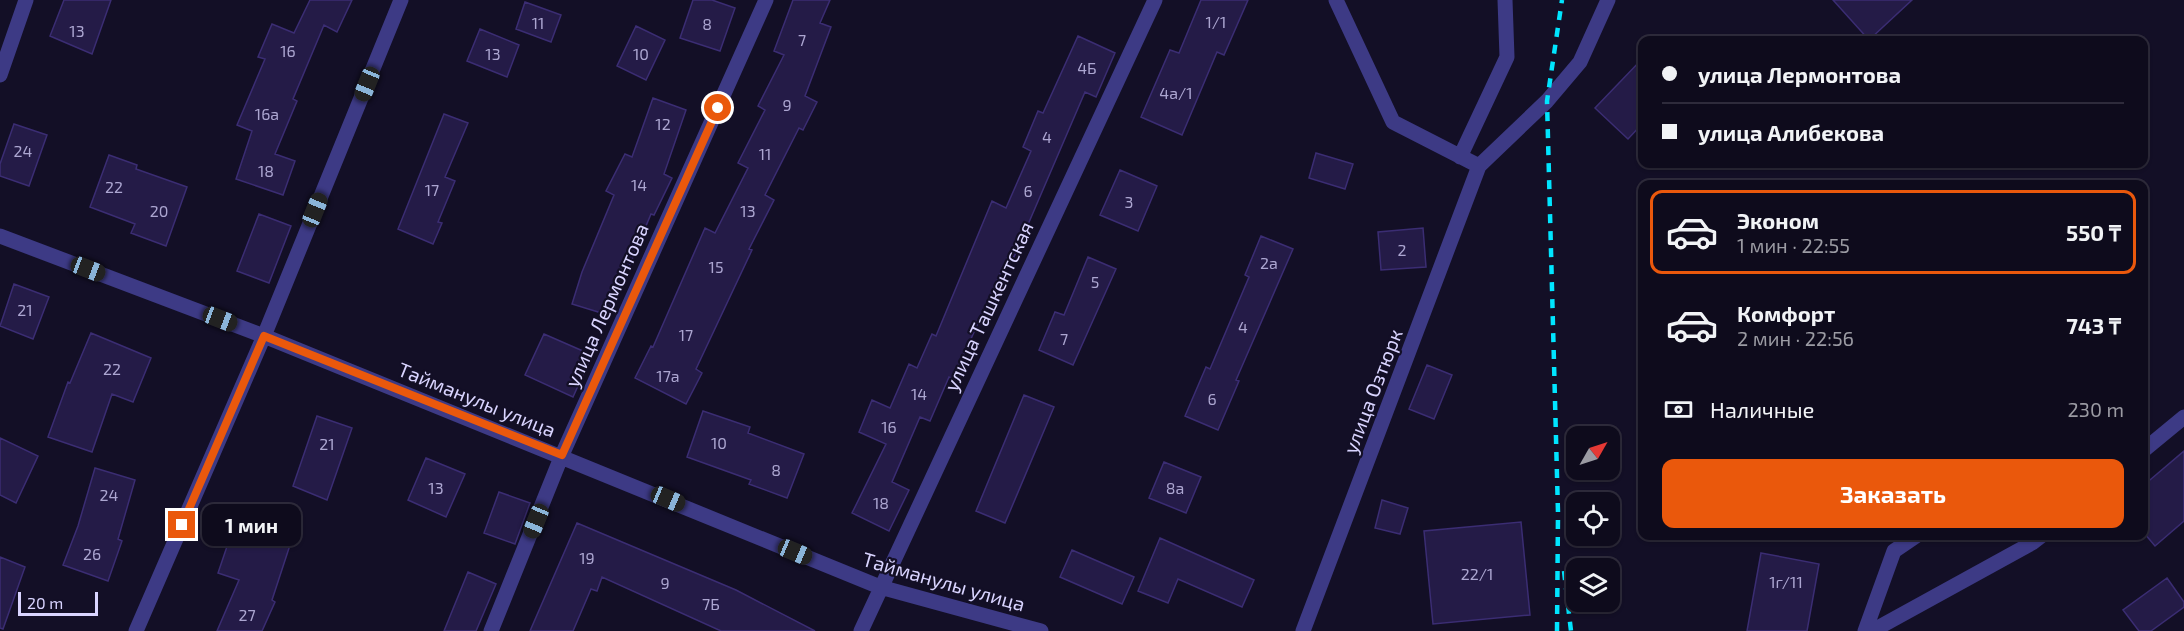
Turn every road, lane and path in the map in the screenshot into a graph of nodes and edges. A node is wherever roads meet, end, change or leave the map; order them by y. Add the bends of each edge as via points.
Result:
1 (26, 0) edge
2 (401, 0) edge
3 (766, 0) edge
4 (1155, 0) edge
5 (1336, 0) edge
6 (1505, 0) edge
7 (1608, 0) edge
8 (0, 75) edge
9 (1460, 157) junction
10 (1479, 166) junction
11 (0, 236) edge
12 (264, 336) junction
13 (2184, 417) edge
14 (2148, 447) edge
15 (562, 455) junction
16 (1910, 540) edge
17 (2034, 540) edge
18 (880, 587) junction
19 (136, 631) edge
20 (491, 631) edge
21 (861, 631) edge
22 (1041, 631) edge
23 (1304, 631) edge
24 (1865, 631) edge
25 (1872, 631) edge

1 - 8 street
2 - 12 street
3 - 15 street, улица Лермонтова
4 - 18 street, улица Ташкентская
5 - 9 street via 1393,122
6 - 9 street via 1507,57
7 - 10 street via 1581,62 1547,101
9 - 10 street
10 - 23 street, улица Озтюрк
11 - 12 street, Тайманулы улица
12 - 15 street, Тайманулы улица
12 - 19 street
13 - 14 street
15 - 18 street, Тайманулы улица
15 - 20 street, улица Лермонтова
16 - 24 street via 1894,551
17 - 25 street
18 - 21 street, улица Ташкентская
18 - 22 street, Тайманулы улица

